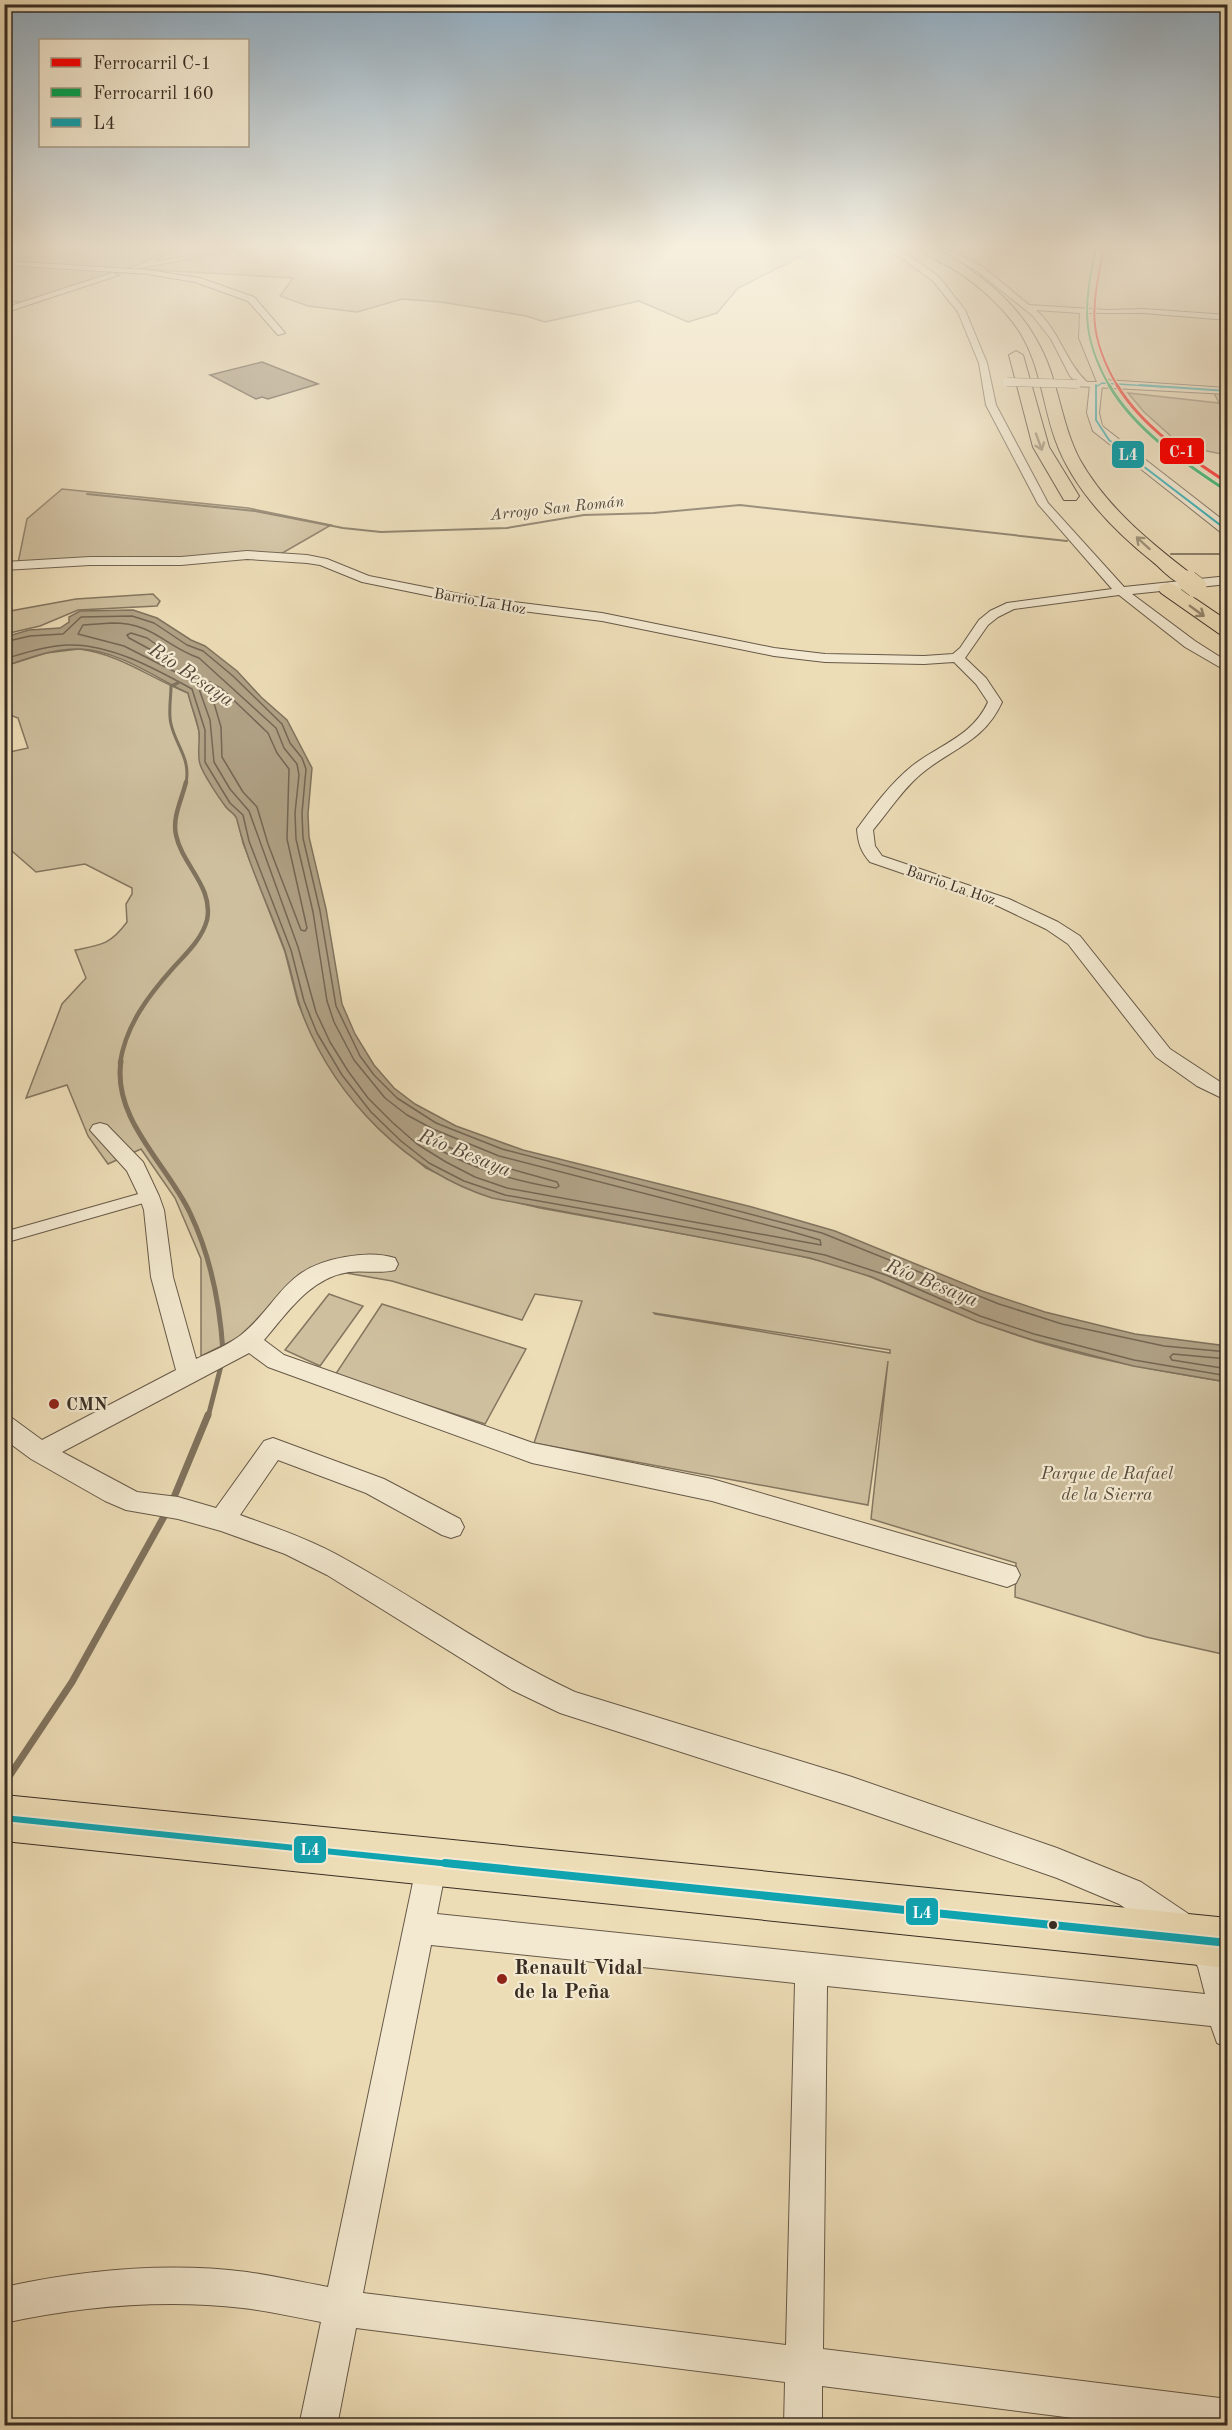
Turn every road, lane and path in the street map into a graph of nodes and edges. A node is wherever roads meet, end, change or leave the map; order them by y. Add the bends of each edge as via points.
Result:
1 (1018, 361) edge
2 (1039, 361) edge
3 (1067, 361) edge
4 (1086, 361) edge
5 (983, 363) joint
6 (1007, 382) junction
7 (987, 383) junction
8 (1089, 384) junction
9 (1227, 391) edge
10 (1078, 506) dead end
11 (1227, 531) edge
12 (4, 566) edge
13 (1227, 580) edge
14 (1160, 582) dead end
15 (1121, 591) junction
16 (1227, 609) edge
17 (1227, 632) edge
18 (957, 658) junction
19 (1227, 668) edge
20 (1227, 1095) edge
21 (100, 1130) dead end
22 (149, 1196) junction
23 (4, 1238) edge
24 (387, 1263) dead end
25 (245, 1344) junction
26 (189, 1375) junction
27 (4, 1425) edge
28 (40, 1452) junction
29 (222, 1520) junction
30 (451, 1527) dead end
31 (1007, 1575) dead end
32 (4, 1818) edge
33 (432, 1863) junction
34 (419, 1928) junction
35 (1214, 1942) edge
36 (811, 1969) junction
37 (1226, 2018) edge
38 (4, 2305) edge
39 (341, 2308) junction
40 (804, 2366) junction
41 (1227, 2418) edge
42 (318, 2426) edge
43 (803, 2426) edge

1 -> 10 highway via 1041,447 1058,480
16 -> 2 highway via 1123,525 1082,476 1061,433
3 - 8 street via 1075,376
4 - 8 street
5 - 6 street via 996,378
5 - 7 street
6 - 7 street
6 - 8 street, bridge
7 - 15 street via 991,405 1043,504
8 - 9 street
8 - 11 street via 1097,428
12 - 18 street, Barrio La Hoz via 248,555 298,558 323,562 366,579 475,601 602,617 774,652 825,658
13 - 15 street
14 -> 17 highway
15 - 18 street via 1011,606 983,623
15 - 19 street
18 - 20 street, Barrio La Hoz via 989,693 995,702 993,710 978,729 905,779 866,830 868,851 876,859 1013,907 1060,930 1074,940 1162,1053
21 - 22 street via 136,1167
22 - 23 street
22 - 26 street via 162,1277
24 - 25 street via 361,1261 308,1278
25 - 26 street
25 - 31 street via 276,1361 532,1453 712,1490
26 - 28 street
27 - 28 street
28 - 29 street via 135,1502
29 - 30 street via 273,1448 375,1486
29 - 35 street via 276,1538 336,1567 522,1682 570,1704 849,1791 1057,1863 1130,1893
32 - 33 highway
33 - 34 street
33 - 35 highway
34 - 36 street
34 - 39 street
35 - 37 street via 1212,1959
36 - 37 street
36 - 40 street
38 - 39 street via 42,2296 109,2289 171,2288 234,2289
39 - 40 street
39 - 42 street
40 - 41 street
40 - 43 street

